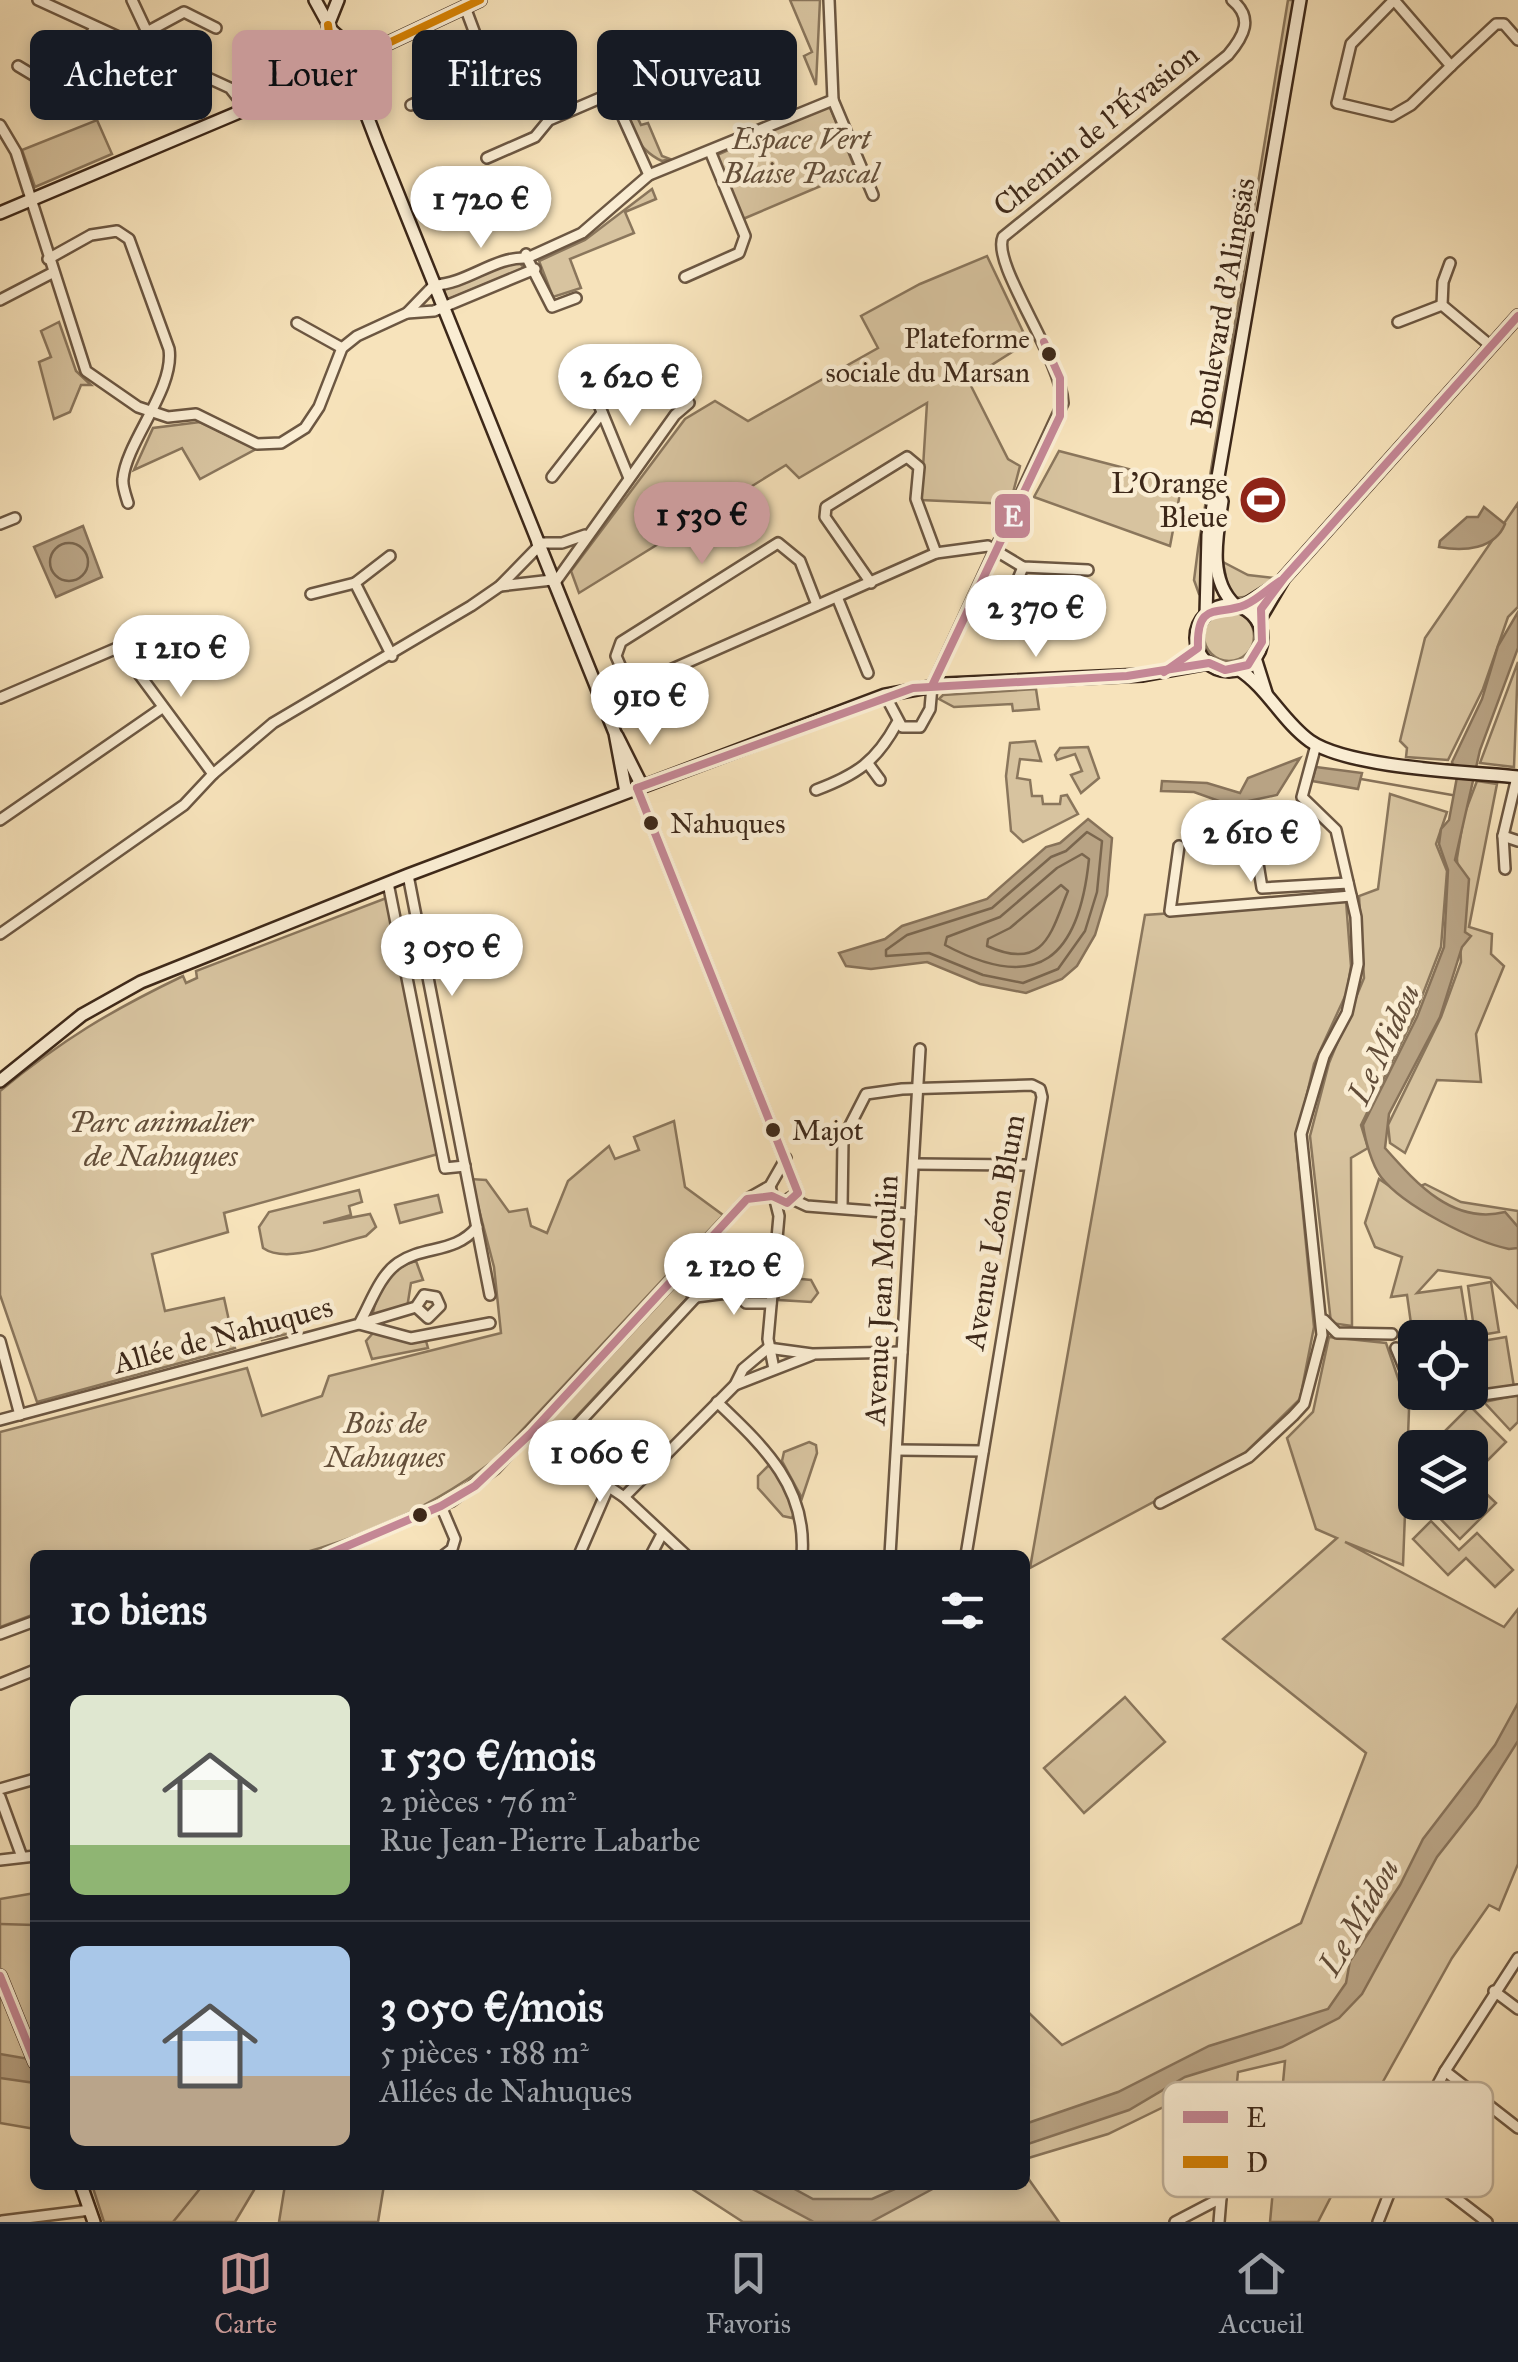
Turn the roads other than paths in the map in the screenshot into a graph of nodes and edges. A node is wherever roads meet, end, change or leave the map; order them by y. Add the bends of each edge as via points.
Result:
1 (38, 0) edge
2 (132, 0) edge
3 (315, 0) edge
4 (338, 0) edge
5 (480, 0) edge
6 (829, 0) edge
7 (1232, 0) edge
8 (1303, 0) edge
9 (1393, 1) edge
10 (466, 6) junction
11 (95, 27) junction
12 (216, 28) dead end
13 (330, 28) junction
14 (102, 30) edge
15 (146, 30) edge
16 (151, 30) edge
17 (332, 30) edge
18 (474, 30) edge
19 (1518, 40) edge
20 (392, 41) edge
21 (18, 66) dead end
22 (1451, 66) junction
23 (597, 99) edge
24 (833, 100) junction
25 (232, 113) edge
26 (369, 120) edge
27 (624, 120) edge
28 (0, 124) edge
29 (710, 151) junction
30 (487, 158) dead end
31 (649, 175) junction
32 (873, 195) dead end
33 (30, 200) junction
34 (0, 213) edge
35 (527, 256) junction
36 (48, 259) junction
37 (1450, 264) dead end
38 (535, 268) junction
39 (52, 273) junction
40 (685, 277) dead end
41 (434, 285) junction
42 (576, 298) dead end
43 (0, 300) edge
44 (1442, 305) junction
45 (443, 306) junction
46 (406, 313) junction
47 (1518, 316) edge
48 (1398, 322) dead end
49 (297, 323) dead end
50 (1491, 346) junction
51 (342, 348) junction
52 (665, 372) dead end
53 (689, 403) dead end
54 (152, 412) junction
55 (602, 413) junction
56 (552, 477) dead end
57 (629, 478) junction
58 (128, 503) dead end
59 (16, 518) dead end
60 (0, 524) edge
61 (585, 535) junction
62 (538, 545) junction
63 (996, 549) junction
64 (936, 553) junction
65 (390, 556) dead end
66 (1024, 567) junction
67 (1088, 570) dead end
68 (1284, 578) junction
69 (553, 582) junction
70 (354, 583) junction
71 (871, 583) junction
72 (500, 586) junction
73 (1014, 589) dead end
74 (310, 594) dead end
75 (837, 596) junction
76 (817, 605) junction
77 (1239, 606) junction
78 (1206, 614) junction
79 (1258, 622) junction
80 (158, 630) dead end
81 (119, 647) junction
82 (1198, 648) junction
83 (392, 656) junction
84 (1255, 658) junction
85 (1208, 663) junction
86 (1238, 669) junction
87 (1165, 672) junction
88 (868, 674) dead end
89 (932, 686) junction
90 (630, 688) junction
91 (885, 695) junction
92 (0, 698) edge
93 (602, 700) junction
94 (1269, 702) junction
95 (162, 708) junction
96 (897, 724) junction
97 (615, 733) junction
98 (1316, 745) junction
99 (869, 765) junction
100 (636, 766) junction
101 (212, 774) junction
102 (666, 776) junction
103 (1518, 777) edge
104 (880, 780) dead end
105 (635, 788) junction
106 (816, 790) dead end
107 (0, 820) edge
108 (1502, 836) junction
109 (1518, 841) edge
110 (1255, 845) dead end
111 (1180, 846) dead end
112 (1505, 868) dead end
113 (408, 875) junction
114 (388, 883) junction
115 (1348, 883) junction
116 (1351, 896) junction
117 (0, 934) edge
118 (920, 1048) dead end
119 (0, 1081) edge
120 (918, 1088) junction
121 (786, 1158) junction
122 (914, 1164) junction
123 (1030, 1165) junction
124 (465, 1166) junction
125 (790, 1175) junction
126 (778, 1176) junction
127 (799, 1189) junction
128 (772, 1194) junction
129 (790, 1202) junction
130 (808, 1206) junction
131 (842, 1208) junction
132 (910, 1214) junction
133 (779, 1216) junction
134 (477, 1228) junction
135 (678, 1274) junction
136 (490, 1295) dead end
137 (696, 1297) junction
138 (771, 1303) junction
139 (416, 1307) dead end
140 (1324, 1320) junction
141 (490, 1323) dead end
142 (359, 1324) junction
143 (1392, 1334) dead end
144 (0, 1341) edge
145 (768, 1348) junction
146 (1396, 1348) dead end
147 (902, 1352) junction
148 (812, 1354) junction
149 (774, 1370) junction
150 (735, 1385) junction
151 (1518, 1390) edge
152 (717, 1402) junction
153 (20, 1415) junction
154 (0, 1420) edge
155 (530, 1434) junction
156 (554, 1450) junction
157 (897, 1450) junction
158 (983, 1451) junction
159 (608, 1488) junction
160 (624, 1497) junction
161 (1160, 1503) dead end
162 (441, 1506) junction
163 (662, 1534) junction
164 (340, 1550) edge
165 (451, 1550) edge
166 (580, 1550) edge
167 (654, 1550) edge
168 (680, 1550) edge
169 (802, 1550) edge
170 (890, 1550) edge
171 (967, 1550) edge
172 (30, 1623) edge
173 (0, 1634) edge
174 (30, 1672) edge
175 (0, 1684) edge
176 (30, 1780) edge
177 (0, 1789) edge
178 (0, 1797) edge
179 (30, 1856) edge
180 (22, 1857) junction
181 (0, 1860) edge
182 (1518, 1958) edge
183 (0, 1976) edge
184 (1494, 1990) junction
185 (1518, 2009) edge
186 (30, 2048) edge
187 (1444, 2070) junction
188 (1439, 2082) edge
189 (1459, 2082) edge
190 (1493, 2108) edge
191 (1518, 2128) edge
192 (83, 2190) edge
193 (1388, 2197) edge
194 (1454, 2197) edge
195 (1221, 2198) joint
196 (92, 2216) edge
197 (2, 2221) edge
198 (1174, 2222) edge
199 (1219, 2222) edge
200 (1378, 2222) edge
201 (1487, 2222) edge

1 - 11 street
2 - 15 street
3 - 13 main road
4 - 13 main road
5 - 10 main road
6 - 24 street
7 - 63 street, Chemin de l'Évasion via 1246,17 1236,46 1007,232 999,251 1059,370 1063,403
8 - 77 main road, Boulevard d'Alingsäs via 1218,534 1218,580
8 - 78 main road, Boulevard d'Alingsäs via 1208,535
9 - 22 street
9 - 22 street via 1351,44 1337,103 1392,116
10 - 18 street
10 - 20 main road
11 - 14 street
11 - 21 street via 67,80 53,87
12 - 16 street via 184,12
13 - 17 main road
19 - 22 street via 1496,24
23 - 30 street
24 - 29 street
24 - 32 street
25 - 33 main road
26 - 41 main road
27 - 31 street
28 - 33 street
29 - 31 street
29 - 40 street via 745,236 739,253
31 - 35 street via 582,233
33 - 34 main road
33 - 36 street
35 - 38 street
35 - 41 street
36 - 39 street
36 - 54 street via 104,230 128,240 170,359
37 - 44 street
38 - 42 street via 552,307
38 - 45 street
39 - 43 street
39 - 54 street via 86,370
41 - 45 main road
41 - 46 street
44 - 48 street
44 - 50 street
45 - 46 street
45 - 62 main road
46 - 51 street
47 - 50 main road
49 - 51 street
50 - 68 main road
51 - 54 street via 319,407 305,428 281,442 257,444 196,414
52 - 55 street via 596,397
53 - 57 street
54 - 58 street via 123,478
55 - 56 street
55 - 57 street
57 - 61 street
59 - 60 street
61 - 62 street
61 - 69 street
62 - 69 main road
62 - 72 street
63 - 64 street
63 - 66 street
63 - 89 street
64 - 71 street
64 - 71 street via 916,499 919,467 907,457 826,506 825,516
65 - 70 street
66 - 67 street
66 - 73 street
68 - 77 main road
68 - 79 main road
69 - 72 street
69 - 93 main road
70 - 74 street
70 - 83 street
71 - 75 street
72 - 83 street
75 - 76 street
75 - 88 street
76 - 90 street
76 - 90 street via 800,561 778,544 622,642 616,656
77 - 78 main road
77 - 79 main road
78 - 82 main road
79 - 84 main road via 1262,642
80 - 81 street
81 - 92 street
81 - 95 street
82 - 85 main road
82 - 87 main road
83 - 101 street via 273,723
84 - 86 main road
84 - 94 main road
85 - 86 main road
85 - 87 main road
86 - 94 main road
87 - 89 main road
89 - 91 main road
89 - 96 street via 924,722 910,729
90 - 93 street
91 - 96 street
91 - 102 main road
93 - 97 main road
94 - 98 main road
95 - 101 street
95 - 107 street
96 - 99 street
97 - 100 main road
97 - 105 main road
98 - 103 main road via 1352,757
98 - 115 street via 1304,803 1336,830
99 - 104 street
99 - 106 street
100 - 102 main road
100 - 105 main road
101 - 117 street via 184,806
102 - 105 main road
103 - 108 street
105 - 113 main road
105 - 121 street
108 - 109 street
108 - 112 street
110 - 115 street via 1262,888
111 - 116 street via 1170,911
113 - 114 main road
113 - 124 street
114 - 119 main road via 124,990 68,1024
114 - 124 street via 445,1168
115 - 116 street
116 - 140 street via 1354,990 1324,1056 1301,1134
118 - 120 street, Avenue Jean Moulin
120 - 122 street, Avenue Jean Moulin
120 - 123 street, Avenue Léon Blum via 1040,1089
120 - 131 street, Avenue Léon Blum via 866,1094 843,1139
121 - 125 street
121 - 126 street
122 - 123 street
122 - 132 street, Avenue Jean Moulin
123 - 158 street, Avenue Léon Blum
124 - 134 street
125 - 126 street
125 - 127 street
126 - 128 street
127 - 129 street
127 - 130 street
128 - 129 street
128 - 133 street
128 - 135 street via 747,1200
129 - 130 street
129 - 133 street
130 - 131 street
131 - 132 street
132 - 147 street, Avenue Jean Moulin
133 - 138 street
134 - 136 street
134 - 142 street, Allée de Nahuques via 455,1246 394,1266
135 - 137 street
135 - 155 street
137 - 138 street via 735,1292 746,1303
137 - 156 street
138 - 145 street
139 - 142 street
140 - 143 street via 1337,1333
140 - 161 street via 1304,1404 1249,1456
141 - 142 street via 411,1338
142 - 153 street, Allée de Nahuques
144 - 153 street
145 - 148 street
145 - 149 street
145 - 150 street
146 - 151 street via 1425,1403
147 - 148 street
147 - 157 street, Avenue Jean Moulin
148 - 149 street
149 - 150 street
150 - 152 street
152 - 160 street
152 - 169 street via 779,1465 799,1507
153 - 154 street, Allée de Nahuques
155 - 156 street
155 - 162 street via 475,1486
156 - 159 street
157 - 158 street
157 - 170 street, Avenue Jean Moulin
158 - 171 street, Avenue Léon Blum
159 - 160 street
159 - 166 street
160 - 163 street
162 - 164 street
162 - 165 street via 455,1539
163 - 167 street
163 - 168 street
172 - 173 street
174 - 175 street
176 - 177 street
178 - 180 street
179 - 180 street
180 - 181 street
182 - 184 street
183 - 186 main road
184 - 185 street
184 - 187 street
187 - 188 street
187 - 189 street
190 - 191 street
192 - 196 main road
193 - 200 street
194 - 201 street
195 - 198 street
195 - 199 street
196 - 197 street

